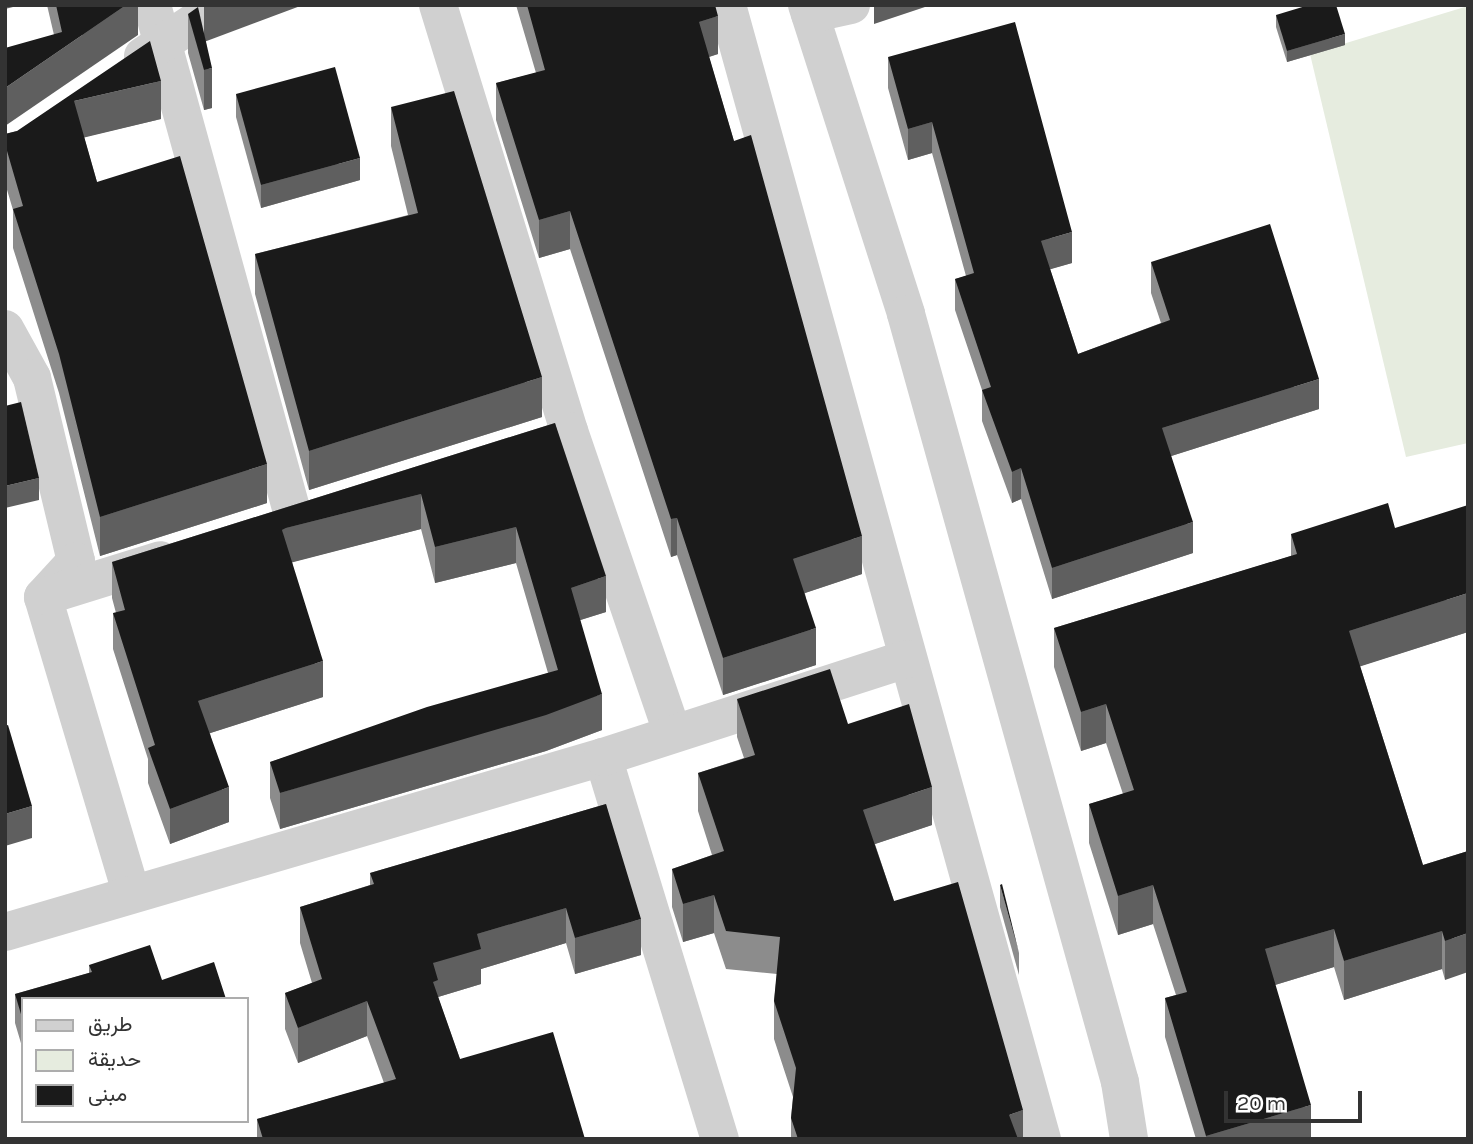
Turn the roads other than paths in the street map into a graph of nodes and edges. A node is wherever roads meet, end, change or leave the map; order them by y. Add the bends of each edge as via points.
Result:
1 (152, 5) edge
2 (220, 5) edge
3 (438, 5) edge
4 (727, 5) edge
5 (851, 5) edge
6 (809, 10) edge
7 (164, 41) junction
8 (118, 73) edge
9 (5, 329) edge
10 (569, 431) junction
11 (529, 444) edge
12 (333, 506) edge
13 (294, 519) junction
14 (254, 531) edge
15 (201, 547) edge
16 (43, 597) junction
17 (906, 659) junction
18 (673, 734) junction
19 (603, 757) junction
20 (131, 892) junction
21 (5, 932) edge
22 (720, 1139) edge
23 (1042, 1139) edge
24 (1129, 1139) edge

1 - 7 street
2 - 7 street
3 - 10 street
4 - 17 street
5 - 6 street
6 - 24 street via 906,314 1120,1083
7 - 8 street
7 - 13 street
9 - 16 street via 32,378 76,561
10 - 11 street
10 - 18 street
12 - 13 street
13 - 14 street
15 - 16 street
16 - 20 street
17 - 18 street
17 - 23 street
18 - 19 street
19 - 20 street
19 - 22 street
20 - 21 street

